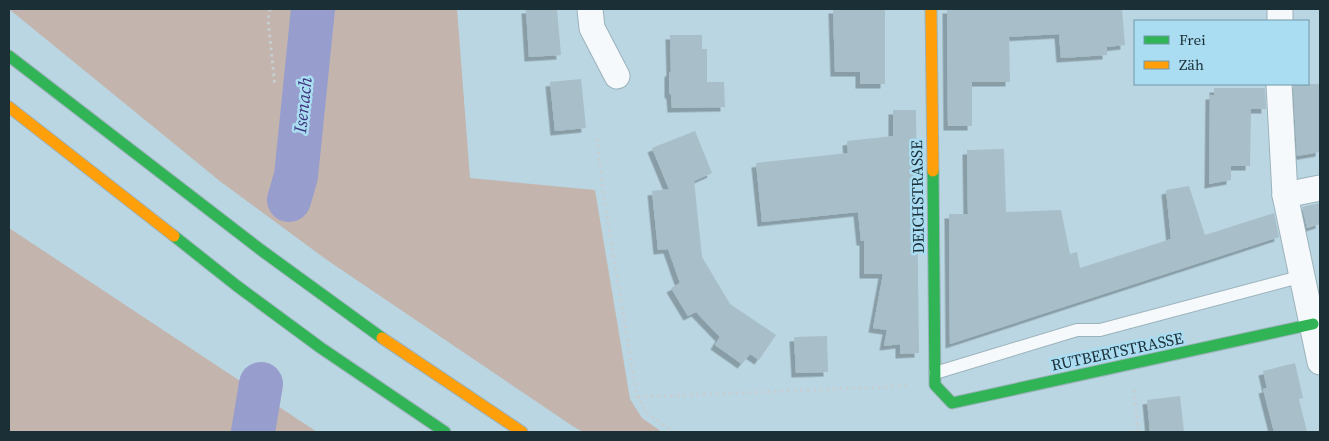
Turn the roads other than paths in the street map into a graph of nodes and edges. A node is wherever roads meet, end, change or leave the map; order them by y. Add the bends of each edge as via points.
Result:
1 (590, 9) edge
2 (931, 9) edge
3 (9, 56) edge
4 (617, 76) dead end
5 (1279, 85) edge
6 (9, 107) edge
7 (1320, 188) edge
8 (1285, 195) junction
9 (1303, 276) junction
10 (1313, 324) junction
11 (1320, 362) edge
12 (935, 379) junction
13 (446, 432) edge
14 (522, 432) edge

1 - 4 street via 592,28
2 - 12 main road, DEICHSTRASSE
3 - 14 main road via 254,245
5 - 8 street
6 - 13 main road via 237,286 321,348
7 - 8 street
8 - 9 street
9 - 10 street
9 - 12 lane via 1100,330 1077,330
10 - 11 street
10 - 12 main road, RUTBERTSTRASSE via 952,403

